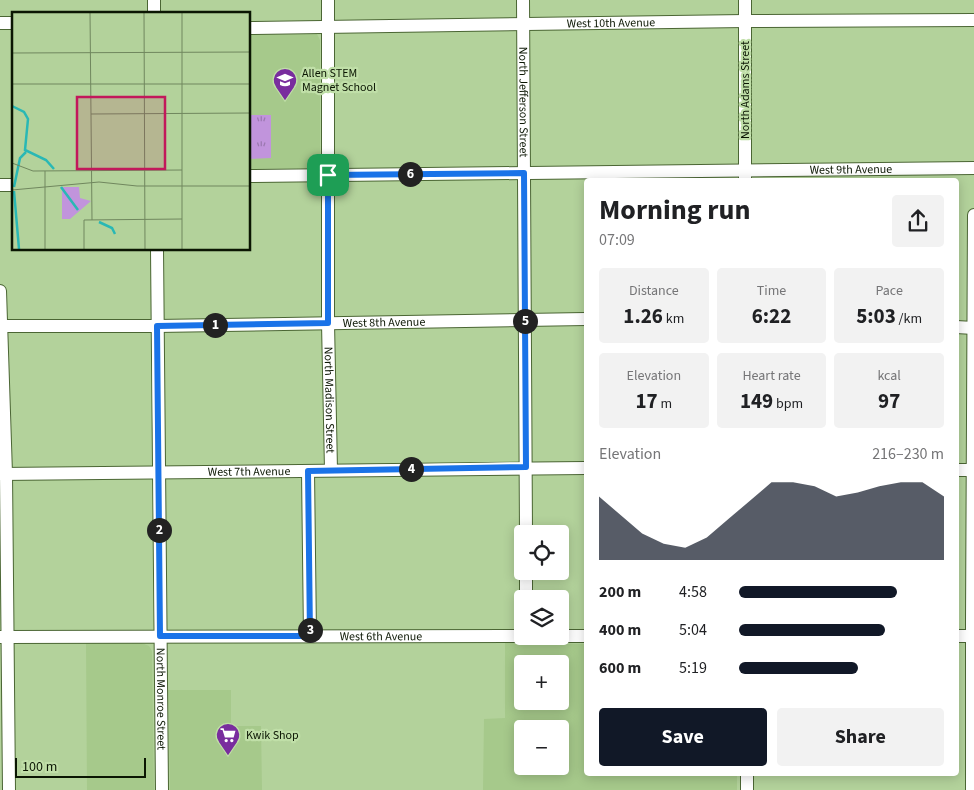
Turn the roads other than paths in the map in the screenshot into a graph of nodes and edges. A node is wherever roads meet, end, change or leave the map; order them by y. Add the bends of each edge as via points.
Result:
1 (328, 0) edge
2 (523, 0) edge
3 (744, 0) edge
4 (974, 20) edge
5 (744, 21) junction
6 (523, 24) junction
7 (328, 27) junction
8 (250, 28) edge
9 (974, 168) edge
10 (524, 173) junction
11 (328, 175) junction
12 (745, 175) edge
13 (250, 176) edge
14 (974, 216) edge
15 (157, 250) edge
16 (0, 291) edge
17 (584, 319) edge
18 (525, 320) junction
19 (328, 323) junction
20 (0, 326) edge
21 (157, 326) junction
22 (959, 327) edge
23 (974, 328) edge
24 (526, 467) junction
25 (584, 468) edge
26 (331, 470) junction
27 (959, 470) edge
28 (973, 470) edge
29 (308, 471) junction
30 (158, 473) junction
31 (3, 474) edge
32 (526, 525) edge
33 (160, 636) junction
34 (310, 636) junction
35 (514, 636) edge
36 (569, 636) edge
37 (584, 636) edge
38 (959, 636) edge
39 (973, 636) edge
40 (4, 637) edge
41 (747, 776) edge
42 (9, 790) edge
43 (162, 790) edge
44 (747, 790) edge
45 (972, 790) edge

1 - 7 street, North Madison Street
2 - 6 street, North Jefferson Street
3 - 5 street, North Adams Street
4 - 5 street, West 10th Avenue
5 - 6 street, West 10th Avenue
5 - 12 street, North Adams Street
6 - 7 street, West 10th Avenue
6 - 10 street, North Jefferson Street
7 - 8 street, West 10th Avenue
7 - 11 street, North Madison Street
9 - 12 street, West 9th Avenue
10 - 11 street, West 9th Avenue
10 - 12 street, West 9th Avenue
10 - 18 street, North Jefferson Street
11 - 13 street, West 9th Avenue
11 - 19 street, North Madison Street
14 - 23 street
15 - 21 street, North Monroe Street
16 - 20 street
17 - 18 street, West 8th Avenue
18 - 19 street, West 8th Avenue
18 - 24 street, North Jefferson Street
19 - 21 street, West 8th Avenue
19 - 26 street, North Madison Street
20 - 21 street, West 8th Avenue
20 - 31 street
21 - 30 street, North Monroe Street
22 - 23 street
23 - 28 street
24 - 25 street, West 7th Avenue
24 - 26 street, West 7th Avenue
24 - 32 street, North Jefferson Street
26 - 29 street, West 7th Avenue
27 - 28 street
28 - 39 street
29 - 30 street, West 7th Avenue
29 - 34 street
30 - 31 street, West 7th Avenue
30 - 33 street, North Monroe Street
31 - 40 street
33 - 34 street, West 6th Avenue
33 - 40 street, West 6th Avenue
33 - 43 street, North Monroe Street
34 - 35 street, West 6th Avenue
36 - 37 street
38 - 39 street
39 - 45 street
40 - 42 street
41 - 44 street

